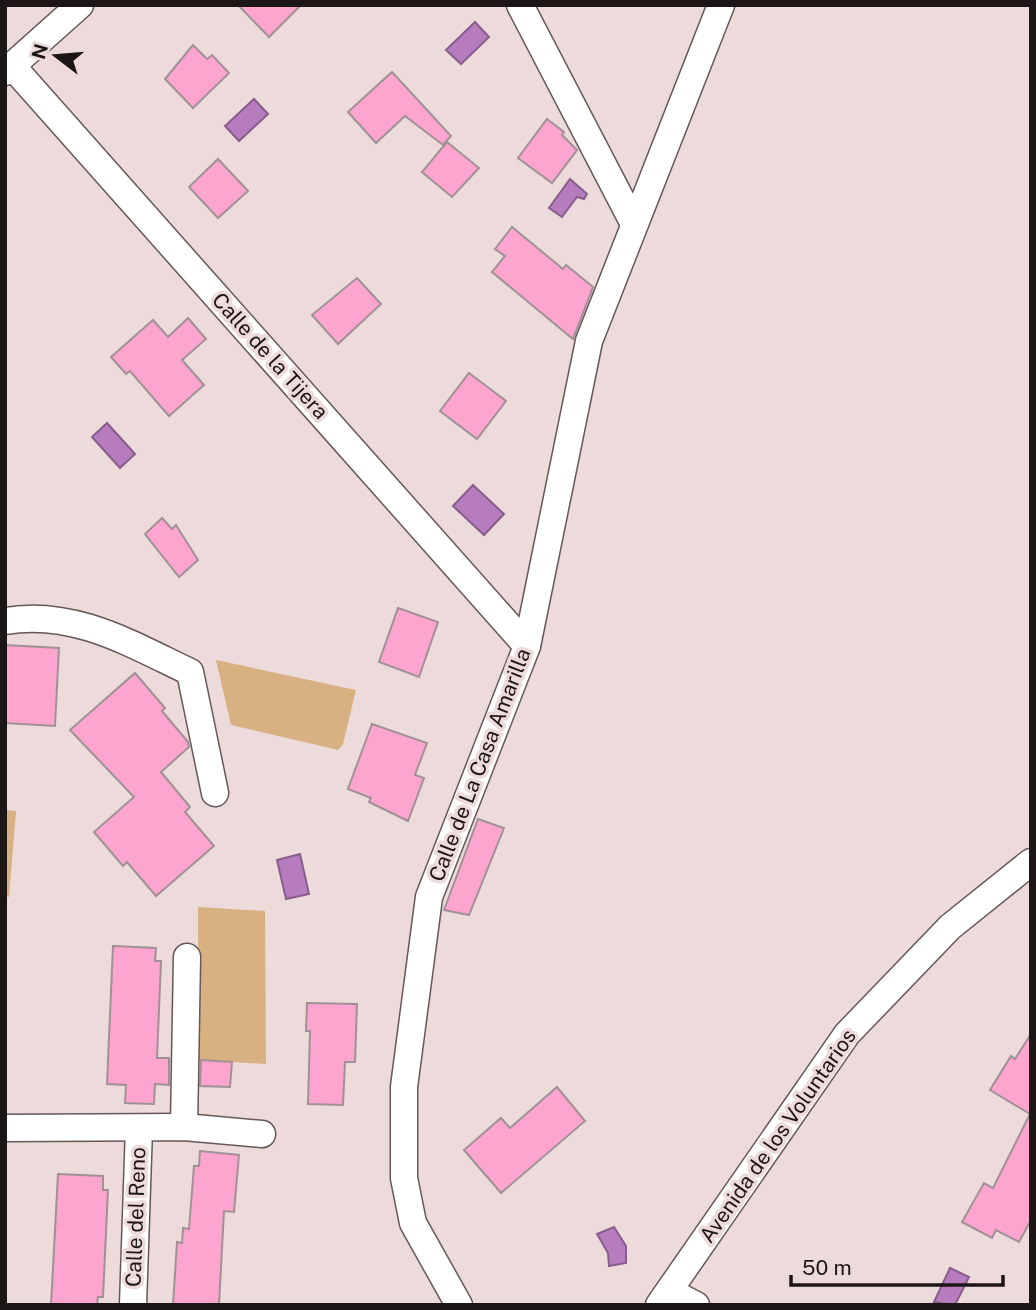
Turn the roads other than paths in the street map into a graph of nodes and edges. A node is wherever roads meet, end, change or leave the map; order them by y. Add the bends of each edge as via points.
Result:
1 (80, 5) edge
2 (520, 5) edge
3 (721, 5) edge
4 (9, 69) edge
5 (634, 224) junction
6 (5, 621) edge
7 (527, 646) junction
8 (215, 793) dead end
9 (1031, 862) edge
10 (187, 957) dead end
11 (184, 1127) junction
12 (5, 1128) edge
13 (139, 1128) junction
14 (262, 1134) dead end
15 (664, 1298) edge
16 (133, 1305) edge
17 (459, 1305) edge
18 (696, 1305) edge

1 - 4 street
2 - 5 street
3 - 5 street, Calle de La Casa Amarilla
4 - 7 street, Calle de la Tijera
5 - 7 street, Calle de La Casa Amarilla via 589,341
6 - 8 street via 28,617 95,627 190,672
7 - 17 street, Calle de La Casa Amarilla via 429,897 404,1087 404,1178 413,1223
9 - 15 street, Avenida de los Voluntarios via 950,927 848,1034
10 - 11 street
11 - 13 street, Calle del Reno
11 - 14 street, Calle del Reno
12 - 13 street, Calle del Reno
13 - 16 street, Calle del Reno
15 - 18 street

